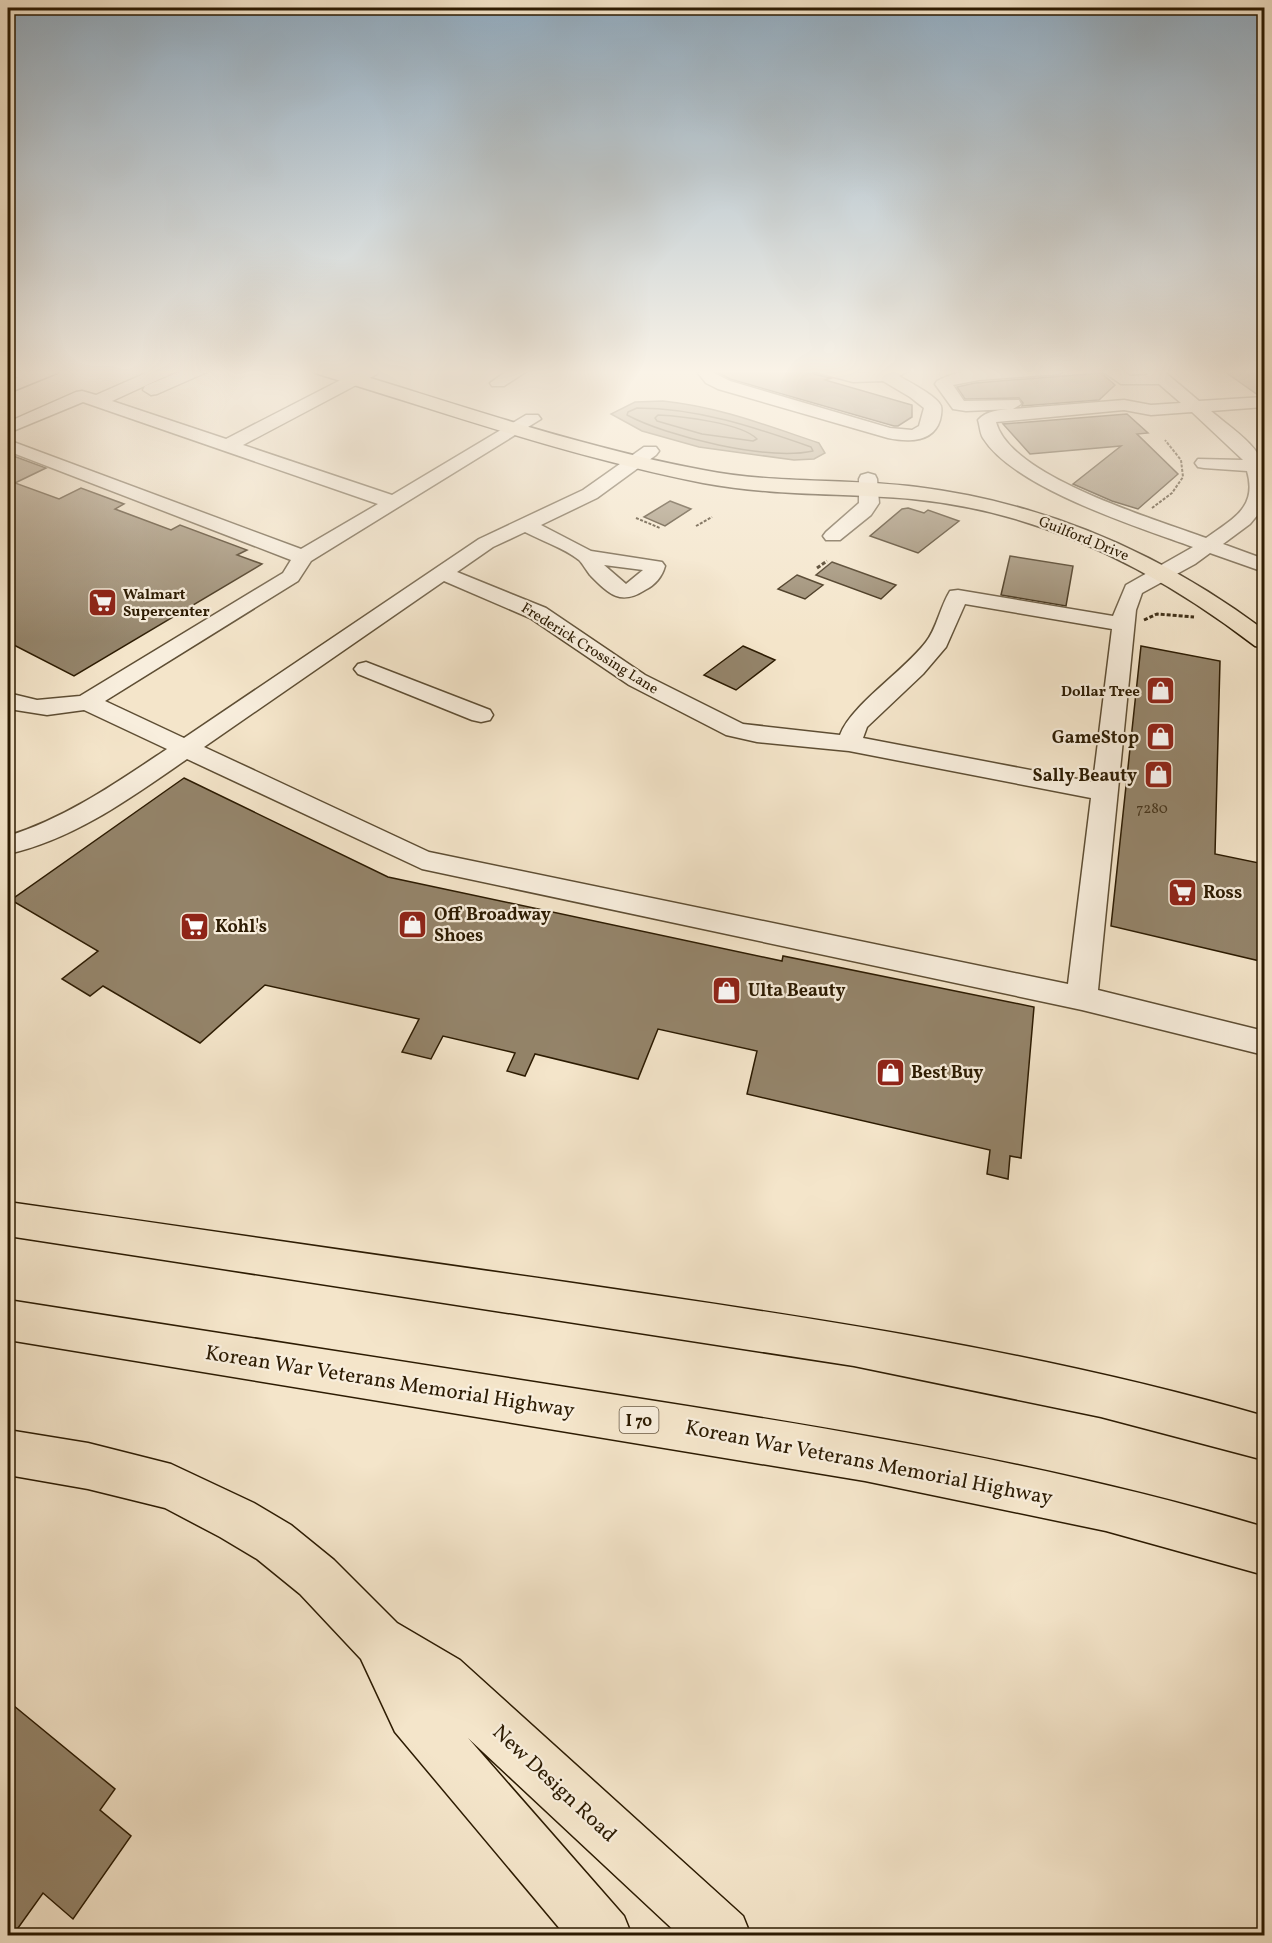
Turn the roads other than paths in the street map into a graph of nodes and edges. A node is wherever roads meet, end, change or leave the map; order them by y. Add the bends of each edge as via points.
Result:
1 (49, 460) edge
2 (271, 460) edge
3 (463, 460) edge
4 (638, 460) edge
5 (653, 460) edge
6 (1017, 460) edge
7 (1204, 463) dead end
8 (1258, 468) edge
9 (868, 484) junction
10 (392, 502) junction
11 (1261, 504) edge
12 (524, 524) junction
13 (833, 536) dead end
14 (1209, 545) junction
15 (299, 555) junction
16 (586, 556) dead end
17 (1264, 566) edge
18 (1170, 570) junction
19 (442, 573) junction
20 (1264, 617) edge
21 (1132, 626) junction
22 (1264, 641) edge
23 (366, 669) dead end
24 (8, 700) edge
25 (87, 702) junction
26 (481, 715) dead end
27 (849, 743) junction
28 (186, 747) junction
29 (1104, 792) junction
30 (8, 845) edge
31 (1082, 998) junction
32 (1264, 1043) edge
33 (8, 1219) edge
34 (8, 1320) edge
35 (920, 1357) junction
36 (1264, 1422) edge
37 (1264, 1438) edge
38 (8, 1453) edge
39 (1264, 1551) edge
40 (379, 1641) junction
41 (597, 1933) edge
42 (723, 1935) edge

1 - 15 street
2 - 10 street
3 - 10 street
4 - 12 street via 590,494
5 - 9 main road, Guilford Drive via 700,476 761,486
6 - 14 street via 1080,498
7 - 8 street
8 - 11 street
9 - 13 street via 869,503 864,511
9 - 18 main road, Guilford Drive via 959,487 1032,504 1085,520 1148,548
10 - 15 street
11 - 14 street
12 - 16 street
12 - 19 street via 486,543
14 - 17 street
14 - 18 street
15 - 25 street via 216,603 214,608 229,616
18 - 20 main road, Guilford Drive
18 - 21 street via 1133,589 1125,610
18 - 22 main road, Guilford Drive via 1182,584
19 - 27 street, Frederick Crossing Lane via 538,613 637,680 735,730
19 - 28 street
21 - 27 street via 958,596 938,642 856,724
21 - 29 street
23 - 26 street
24 - 25 street via 21,707 55,708
25 - 28 street
27 - 29 street, Frederick Crossing Lane
28 - 30 street via 110,800 44,834
28 - 31 street via 422,860
29 - 31 street
31 - 32 street
33 - 35 main road
34 - 39 main road, Korean War Veterans Memorial Highway / I 70 via 767,1440 1086,1503
35 - 36 main road via 1087,1384
35 - 37 main road via 1087,1392
38 - 40 main road, New Design Road via 133,1476 201,1500 274,1542 317,1577
40 - 41 main road, New Design Road via 413,1714
40 - 42 main road, New Design Road via 442,1678

